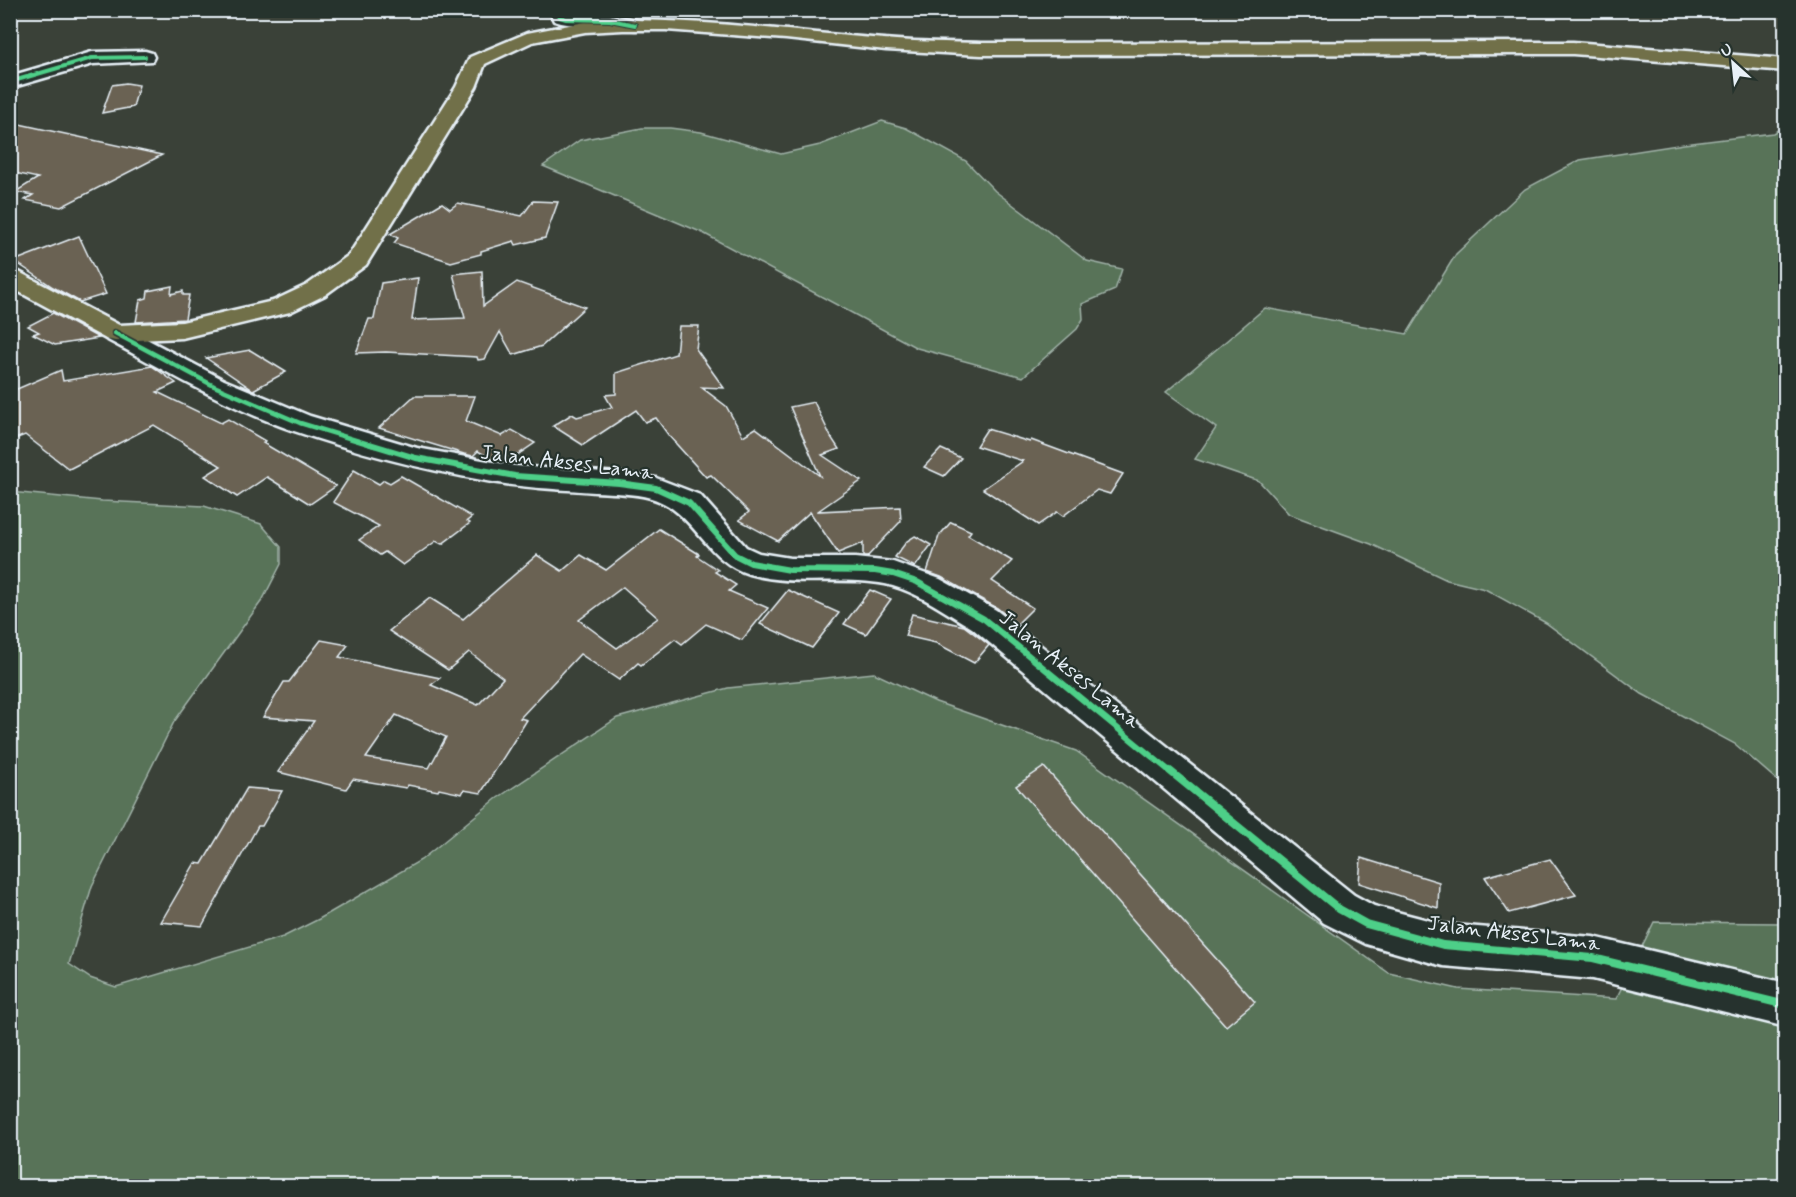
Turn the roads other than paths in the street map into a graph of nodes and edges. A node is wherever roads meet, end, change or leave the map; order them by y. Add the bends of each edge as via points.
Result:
1 (557, 10) edge
2 (635, 25) junction
3 (696, 29) junction
4 (145, 57) dead end
5 (1785, 62) edge
6 (10, 82) edge
7 (468, 82) junction
8 (10, 277) edge
9 (114, 333) junction
10 (1785, 1005) edge

1 - 2 street via 566,19
2 - 3 main road
2 - 7 main road via 585,27 527,38 477,62
3 - 5 main road via 981,50 1574,48
3 - 7 main road via 576,35 531,46
4 - 6 street via 92,58
7 - 9 main road via 383,222 358,260 344,272 281,308 182,330
8 - 9 main road
9 - 10 street, Jalan Akses Lama via 214,386 300,423 416,458 515,476 656,488 689,503 743,560 762,566 873,571 919,585 984,619 1339,909 1366,924 1443,945 1593,957

